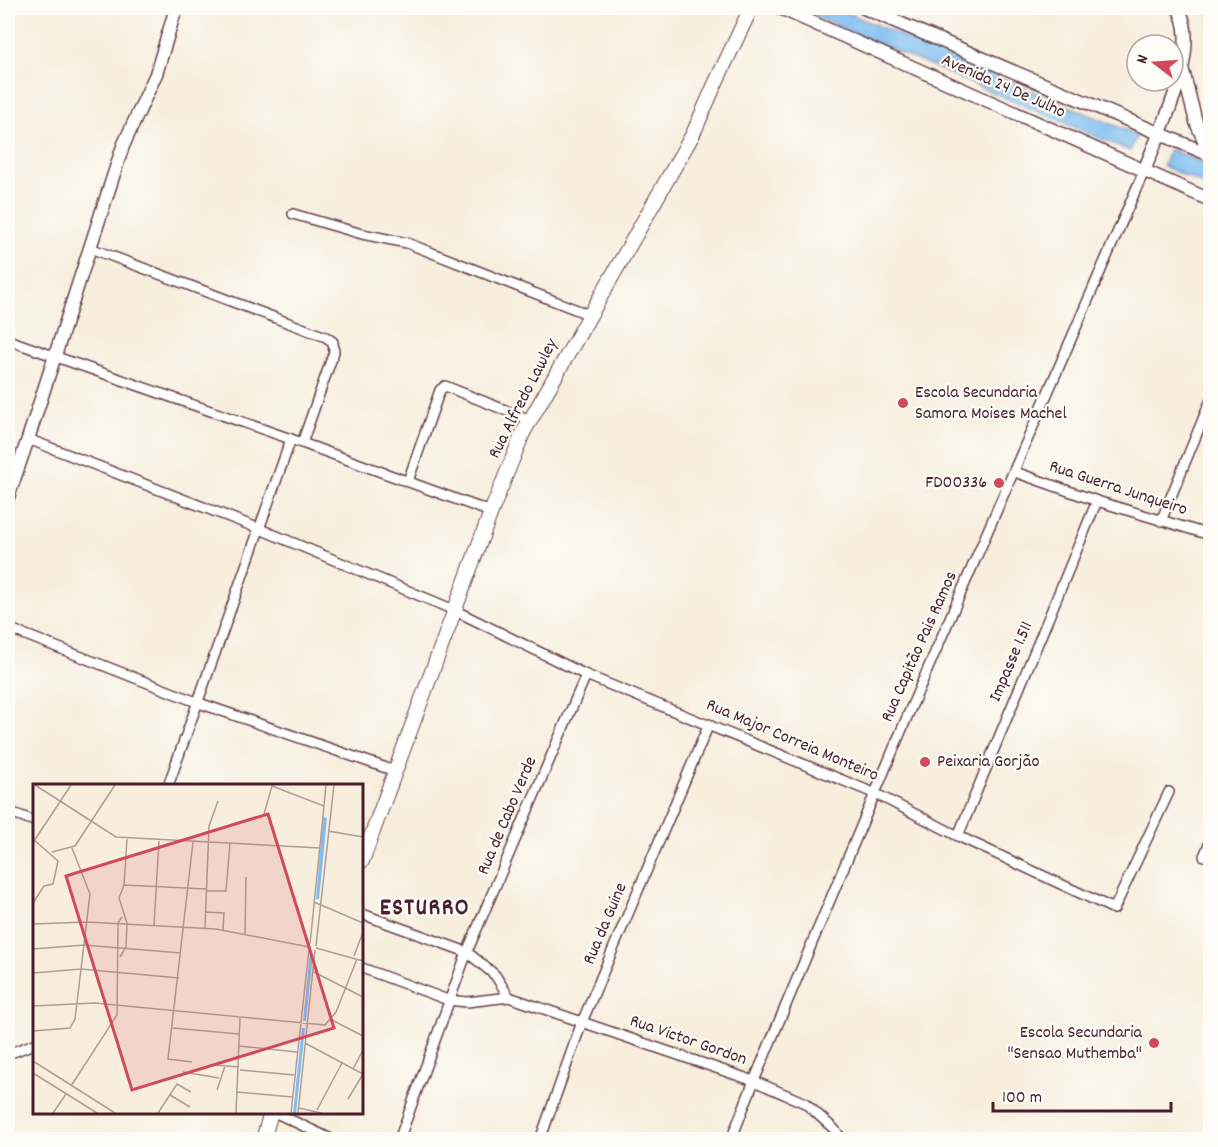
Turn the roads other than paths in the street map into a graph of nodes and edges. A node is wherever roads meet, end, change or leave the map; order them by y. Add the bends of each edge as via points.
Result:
1 (176, 8) edge
2 (751, 8) edge
3 (780, 8) edge
4 (864, 8) edge
5 (898, 8) edge
6 (1178, 8) edge
7 (889, 18) junction
8 (1185, 57) edge
9 (1185, 78) edge
10 (1174, 93) edge
11 (1159, 133) junction
12 (1210, 154) edge
13 (1144, 171) junction
14 (1210, 200) edge
15 (292, 214) dead end
16 (90, 248) junction
17 (590, 315) junction
18 (8, 340) edge
19 (55, 356) junction
20 (1210, 402) edge
21 (530, 420) junction
22 (28, 439) junction
23 (291, 439) junction
24 (302, 443) junction
25 (1015, 472) junction
26 (408, 482) junction
27 (8, 497) edge
28 (1097, 501) junction
29 (491, 512) junction
30 (1161, 521) junction
31 (260, 529) junction
32 (1210, 535) edge
33 (454, 610) junction
34 (8, 628) edge
35 (586, 675) junction
36 (199, 703) junction
37 (709, 724) junction
38 (395, 771) junction
39 (169, 784) edge
40 (1169, 792) dead end
41 (876, 794) junction
42 (8, 811) edge
43 (33, 821) edge
44 (958, 837) junction
45 (1210, 842) edge
46 (1204, 856) dead end
47 (363, 858) edge
48 (363, 914) edge
49 (467, 952) junction
50 (363, 968) edge
51 (509, 997) junction
52 (448, 999) junction
53 (582, 1022) junction
54 (33, 1044) edge
55 (8, 1054) edge
56 (754, 1081) junction
57 (273, 1114) edge
58 (275, 1114) edge
59 (263, 1140) edge
60 (333, 1140) edge
61 (399, 1140) edge
62 (540, 1140) edge
63 (731, 1140) edge
64 (843, 1140) edge

1 - 16 street via 156,74 123,146
2 - 17 main road, Rua Alfredo Lawley via 693,134
3 - 13 street, Avenida 24 De Julho
4 - 7 street
5 - 7 street
6 - 8 street via 1186,29
7 - 11 street
9 - 12 street
10 - 11 street
11 - 12 street
11 - 13 street
13 - 14 street, Avenida 24 De Julho
13 - 25 street, Rua Capitão Pais Ramos
15 - 17 street via 407,243
16 - 19 street
16 - 24 street via 333,342 334,352
17 - 21 main road, Rua Alfredo Lawley
18 - 19 street
19 - 22 street
19 - 23 street
20 - 30 street
21 - 26 street via 444,386
21 - 29 main road, Rua Alfredo Lawley
22 - 27 street
22 - 31 street, Rua Major Correia Monteiro
23 - 24 street
23 - 31 street
24 - 26 street
25 - 28 street, Rua Guerra Junqueiro
25 - 41 street, Rua Capitão Pais Ramos
26 - 29 street
28 - 30 street, Rua Guerra Junqueiro
28 - 44 street, Impasse 1.511
29 - 33 main road, Rua Alfredo Lawley
30 - 32 street, Rua Guerra Junqueiro
31 - 33 street, Rua Major Correia Monteiro
31 - 36 street
33 - 35 street, Rua Major Correia Monteiro
33 - 38 main road, Rua Alfredo Lawley
34 - 36 street
35 - 37 street, Rua Major Correia Monteiro
35 - 49 street, Rua de Cabo Verde
36 - 38 street
36 - 39 street
37 - 41 street, Rua Major Correia Monteiro
37 - 53 street, Rua da Guine
38 - 47 main road, Rua Alfredo Lawley
40 - 44 street, Rua Major Correia Monteiro via 1113,909
41 - 44 street, Rua Major Correia Monteiro
41 - 56 street, Rua Capitão Pais Ramos
42 - 43 street
45 - 46 street
48 - 49 street
49 - 51 street via 495,975
49 - 52 street, Rua de Cabo Verde
50 - 52 street
51 - 52 street via 467,1002
51 - 53 street, Rua Victor Gordon
52 - 61 street, Rua de Cabo Verde
53 - 56 street, Rua Victor Gordon
53 - 62 street, Rua da Guine
54 - 55 street
56 - 63 street, Rua Capitão Pais Ramos
56 - 64 street, Rua Victor Gordon via 805,1103
57 - 59 main road
58 - 60 street

